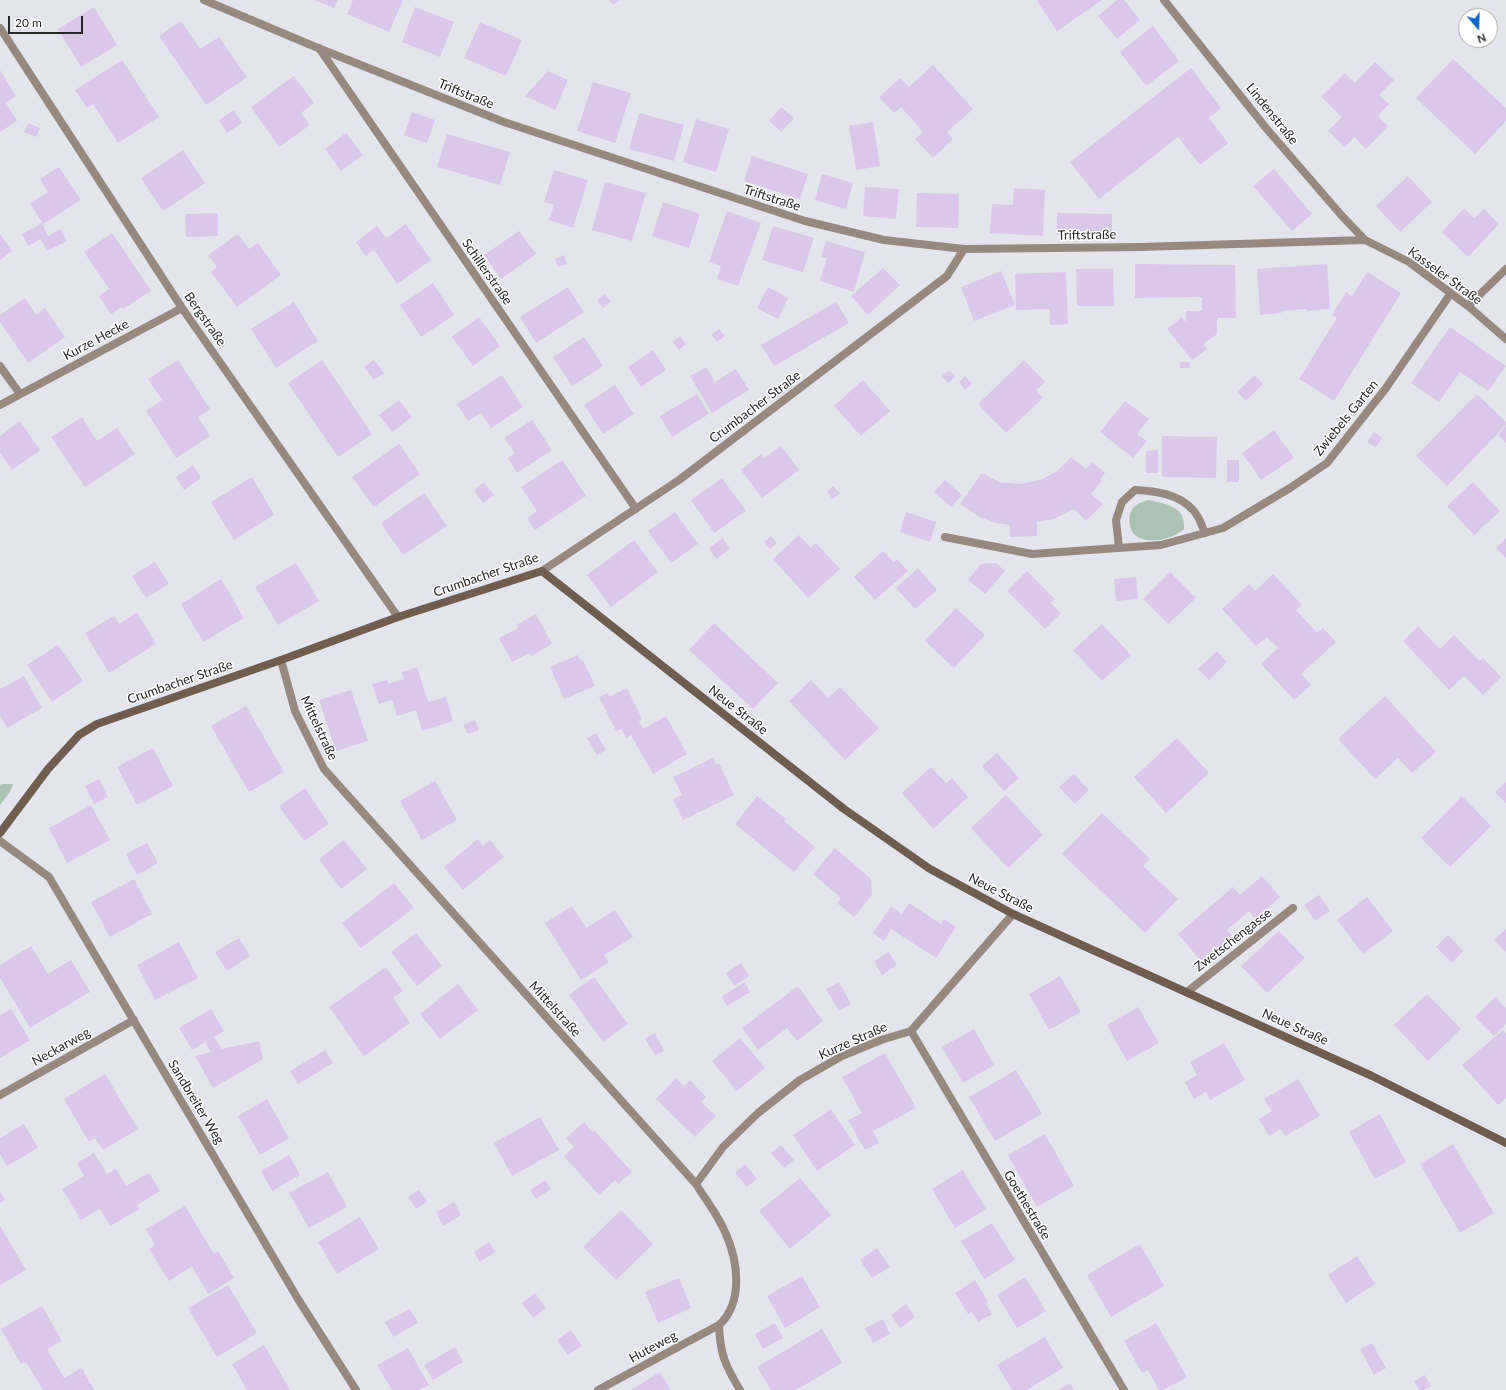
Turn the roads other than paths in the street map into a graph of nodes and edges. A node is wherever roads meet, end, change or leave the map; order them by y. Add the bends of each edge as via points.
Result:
1 (204, 0) edge
2 (1164, 0) edge
3 (0, 28) edge
4 (318, 48) junction
5 (1365, 240) junction
6 (964, 249) junction
7 (1506, 269) edge
8 (1451, 293) junction
9 (1468, 306) junction
10 (182, 308) junction
11 (1506, 339) edge
12 (0, 366) edge
13 (20, 394) junction
14 (0, 405) edge
15 (636, 510) junction
16 (1205, 533) junction
17 (945, 537) dead end
18 (1119, 548) junction
19 (542, 571) junction
20 (398, 618) junction
21 (281, 660) junction
22 (0, 833) edge
23 (0, 841) edge
24 (1293, 908) dead end
25 (1013, 914) junction
26 (1187, 992) junction
27 (134, 1020) junction
28 (911, 1031) junction
29 (0, 1095) edge
30 (1506, 1143) edge
31 (696, 1184) junction
32 (719, 1325) junction
33 (356, 1390) edge
34 (598, 1390) edge
35 (740, 1390) edge
36 (1124, 1390) edge

1 - 4 street, Triftstraße
2 - 5 street, Lindenstraße via 1266,128
3 - 10 street, Bergstraße
4 - 6 street, Triftstraße via 504,122 805,221 884,240
4 - 15 street, Schillerstraße
5 - 6 street, Triftstraße
5 - 8 street, Kasseler Straße via 1410,262
6 - 15 street, Crumbacher Straße via 947,276
7 - 9 street
8 - 9 street, Kasseler Straße
8 - 16 street, Zwiebels Garten via 1386,388 1327,463 1223,528
9 - 11 street, Kasseler Straße
10 - 13 street, Kurze Hecke
10 - 20 street, Bergstraße
12 - 13 street
13 - 14 street, Kurze Hecke
15 - 19 street, Crumbacher Straße
16 - 18 street, Zwiebels Garten via 1161,544
16 - 18 street via 1194,511 1183,500 1154,491 1135,490 1122,502 1116,520
17 - 18 street, Zwiebels Garten via 1032,554
19 - 20 street, Crumbacher Straße
19 - 25 street, Neue Straße via 844,809 930,869
20 - 21 street, Crumbacher Straße
21 - 22 street, Crumbacher Straße via 98,724 79,734 48,769
21 - 31 street, Mittelstraße via 295,711 324,769
23 - 27 street, Sandbreiter Weg via 49,877
24 - 26 street, Zwetschengasse
25 - 26 street, Neue Straße
25 - 28 street
26 - 30 street, Neue Straße via 1372,1076
27 - 29 street, Neckarweg
27 - 33 street, Sandbreiter Weg via 298,1299
28 - 31 street, Kurze Straße via 842,1056 800,1080 753,1118 723,1147
28 - 36 street, Goethestraße
31 - 32 street, Mittelstraße via 725,1231 732,1250 737,1287 733,1304
32 - 34 street, Huteweg
32 - 35 street via 724,1360

